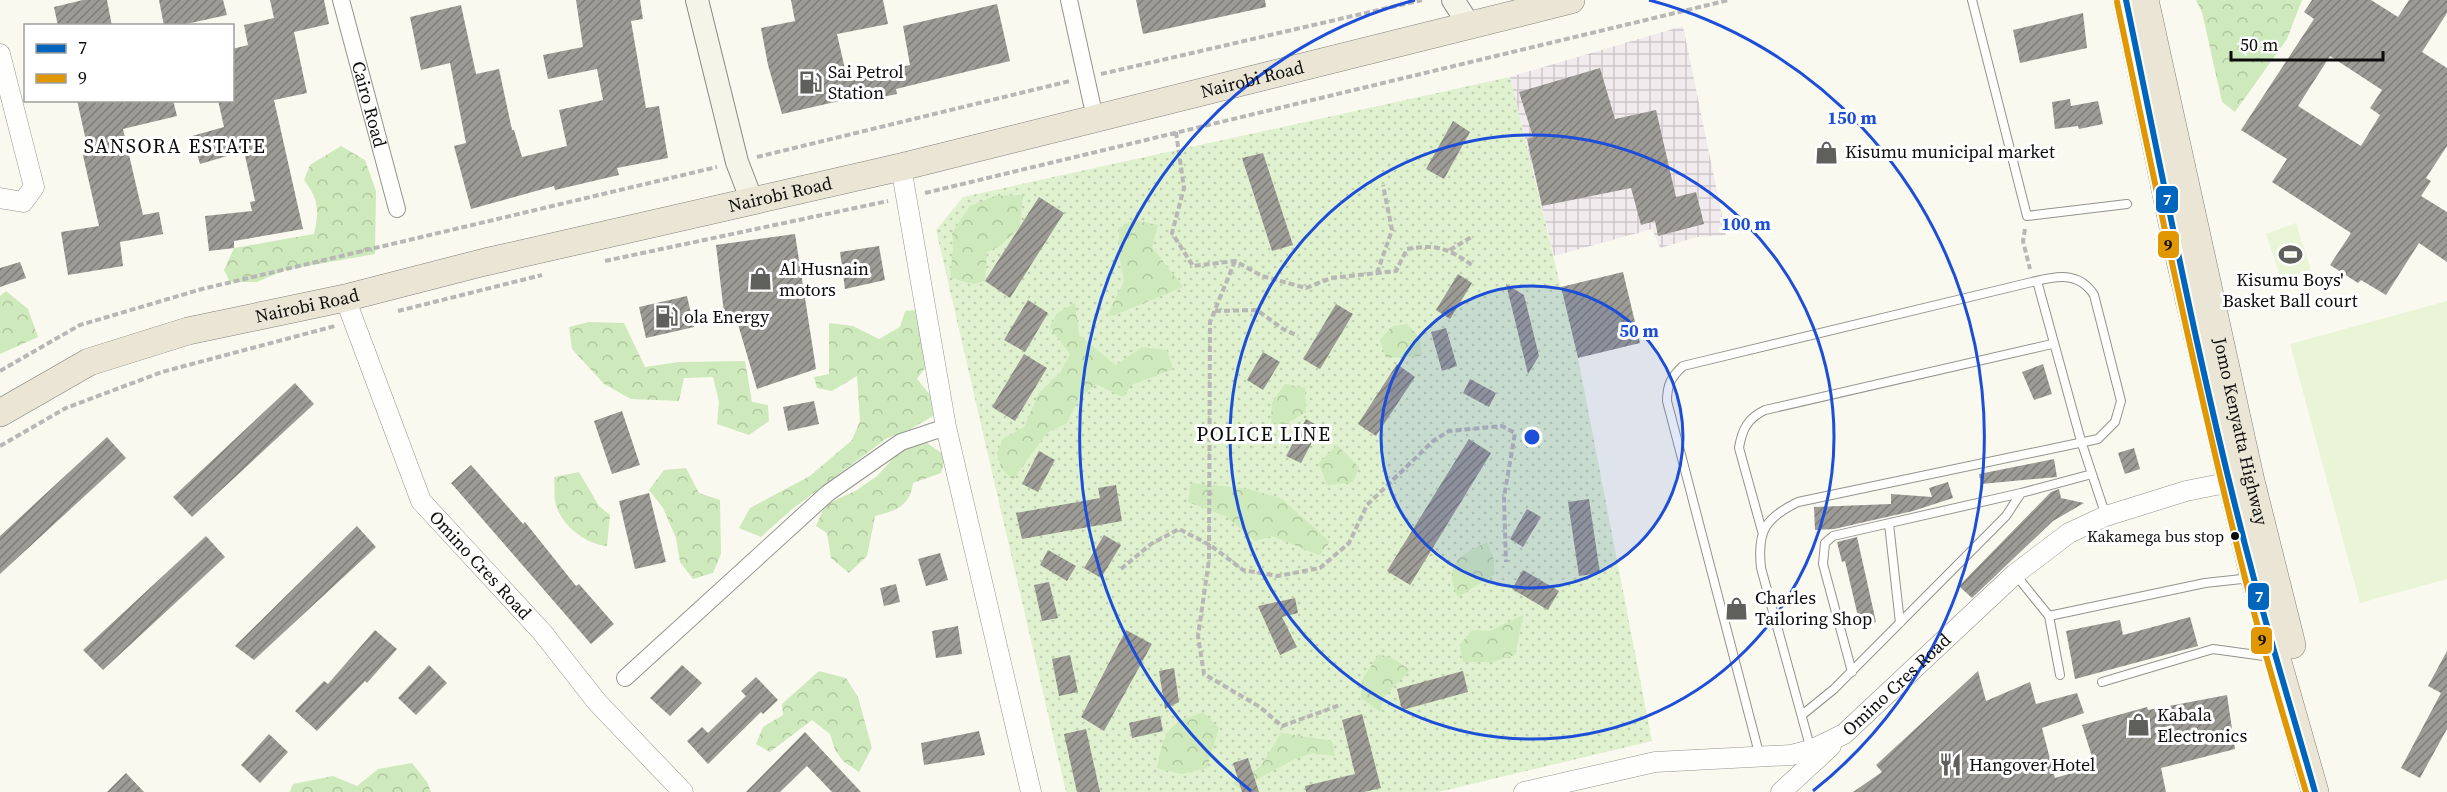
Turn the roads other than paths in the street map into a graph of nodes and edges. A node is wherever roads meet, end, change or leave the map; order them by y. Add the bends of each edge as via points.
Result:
1 (341, 0) edge
2 (697, 0) edge
3 (1069, 0) edge
4 (1560, 0) edge
5 (1571, 0) edge
6 (1972, 0) edge
7 (2126, 0) edge
8 (2145, 0) edge
9 (1459, 10) edge
10 (0, 54) edge
11 (1094, 109) junction
12 (901, 167) junction
13 (747, 189) junction
14 (0, 198) edge
15 (2127, 204) dead end
16 (397, 209) dead end
17 (2191, 254) junction
18 (2035, 281) junction
19 (350, 310) junction
20 (2052, 344) junction
21 (0, 408) edge
22 (0, 412) edge
23 (946, 427) junction
24 (2081, 441) junction
25 (2092, 474) junction
26 (2240, 479) junction
27 (2021, 494) junction
28 (2106, 516) junction
29 (1889, 524) junction
30 (1762, 531) junction
31 (2015, 574) junction
32 (2254, 578) junction
33 (2049, 616) junction
34 (1900, 623) junction
35 (2278, 657) junction
36 (1852, 672) junction
37 (2060, 675) dead end
38 (624, 678) dead end
39 (2102, 682) dead end
40 (1802, 715) junction
41 (1844, 734) junction
42 (1811, 750) junction
43 (1760, 757) junction
44 (683, 792) edge
45 (1031, 792) edge
46 (1524, 792) edge
47 (1781, 792) edge
48 (2315, 792) edge
49 (2332, 792) edge

1 - 16 street, Cairo Road
2 - 13 main road
3 - 11 street
4 - 9 highway, Nairobi Road
5 - 12 highway, Nairobi Road
6 - 15 lane via 2027,216
7 - 17 highway, Jomo Kenyatta Highway
8 - 17 highway, Jomo Kenyatta Highway
9 - 11 highway, Nairobi Road
10 - 14 street via 34,187 23,202
11 - 13 highway, Nairobi Road via 855,168
12 - 19 highway, Nairobi Road via 484,262
12 - 23 street
13 - 21 highway, Nairobi Road via 481,251 140,340 88,359
17 - 26 highway, Jomo Kenyatta Highway
18 - 20 lane
18 - 24 lane via 2070,276 2087,284 2094,295 2121,401 2110,430 2098,439
18 - 43 lane via 1683,366 1672,376 1667,401
19 - 22 highway, Nairobi Road via 188,331 89,362
19 - 44 street, Omino Cres Road via 421,501 542,632 597,702
20 - 24 lane
20 - 30 lane via 1752,416 1741,434 1739,448
23 - 38 street via 901,442 828,493
23 - 45 street
24 - 25 lane
24 - 30 lane via 1798,502 1776,514
25 - 27 lane
25 - 28 lane
26 - 28 street, Omino Cres Road
26 - 32 highway, Jomo Kenyatta Highway
26 - 49 highway, Jomo Kenyatta Highway
27 - 29 lane
27 - 34 lane via 2006,516
28 - 31 street, Omino Cres Road via 2069,533
29 - 34 lane
29 - 36 lane via 1833,536 1825,543 1823,564
30 - 40 lane via 1758,546 1761,568
31 - 33 lane
31 - 41 street, Omino Cres Road
32 - 33 lane via 2205,583
32 - 35 highway, Jomo Kenyatta Highway
33 - 37 lane
34 - 36 lane
35 - 39 lane via 2213,649
35 - 48 highway, Jomo Kenyatta Highway
36 - 40 lane
40 - 42 lane
41 - 42 street, Omino Cres Road
41 - 47 street
42 - 43 street, Omino Cres Road
43 - 46 street, Omino Cres Road via 1655,762

